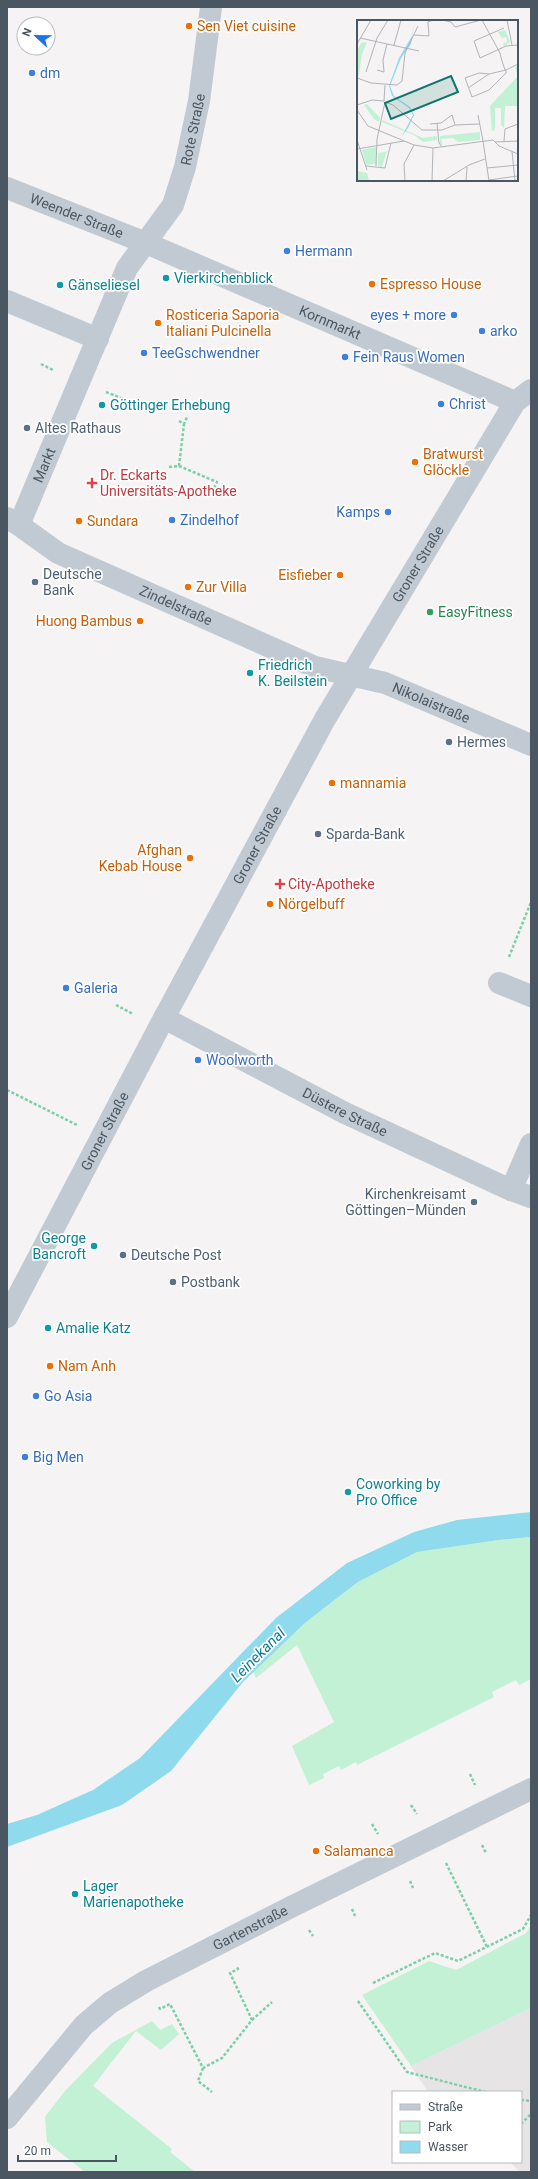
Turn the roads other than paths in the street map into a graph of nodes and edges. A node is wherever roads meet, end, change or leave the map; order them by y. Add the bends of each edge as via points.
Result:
1 (211, 7) edge
2 (7, 188) edge
3 (146, 243) junction
4 (7, 301) edge
5 (98, 339) junction
6 (523, 396) edge
7 (13, 522) edge
8 (352, 676) junction
9 (531, 745) edge
10 (499, 983) road end
11 (531, 996) edge
12 (164, 1018) junction
13 (531, 1144) edge
14 (521, 1193) edge
15 (7, 1317) edge
16 (531, 1789) edge
17 (7, 2118) edge

1 - 3 street, Rote Straße via 199,101 185,167 172,205
2 - 3 street, Weender Straße
3 - 5 street, Markt via 127,268
3 - 6 street, Kornmarkt
4 - 5 street
5 - 7 street, Markt
6 - 8 street, Groner Straße
7 - 8 street, Zindelstraße via 58,552 315,667
8 - 9 street, Nikolaistraße via 385,683
8 - 12 street, Groner Straße via 325,719
10 - 11 street
12 - 14 street, Düstere Straße via 346,1113
12 - 15 street, Groner Straße
13 - 14 street
16 - 17 street, Gartenstraße via 224,1941 146,1981 110,2003 84,2025

